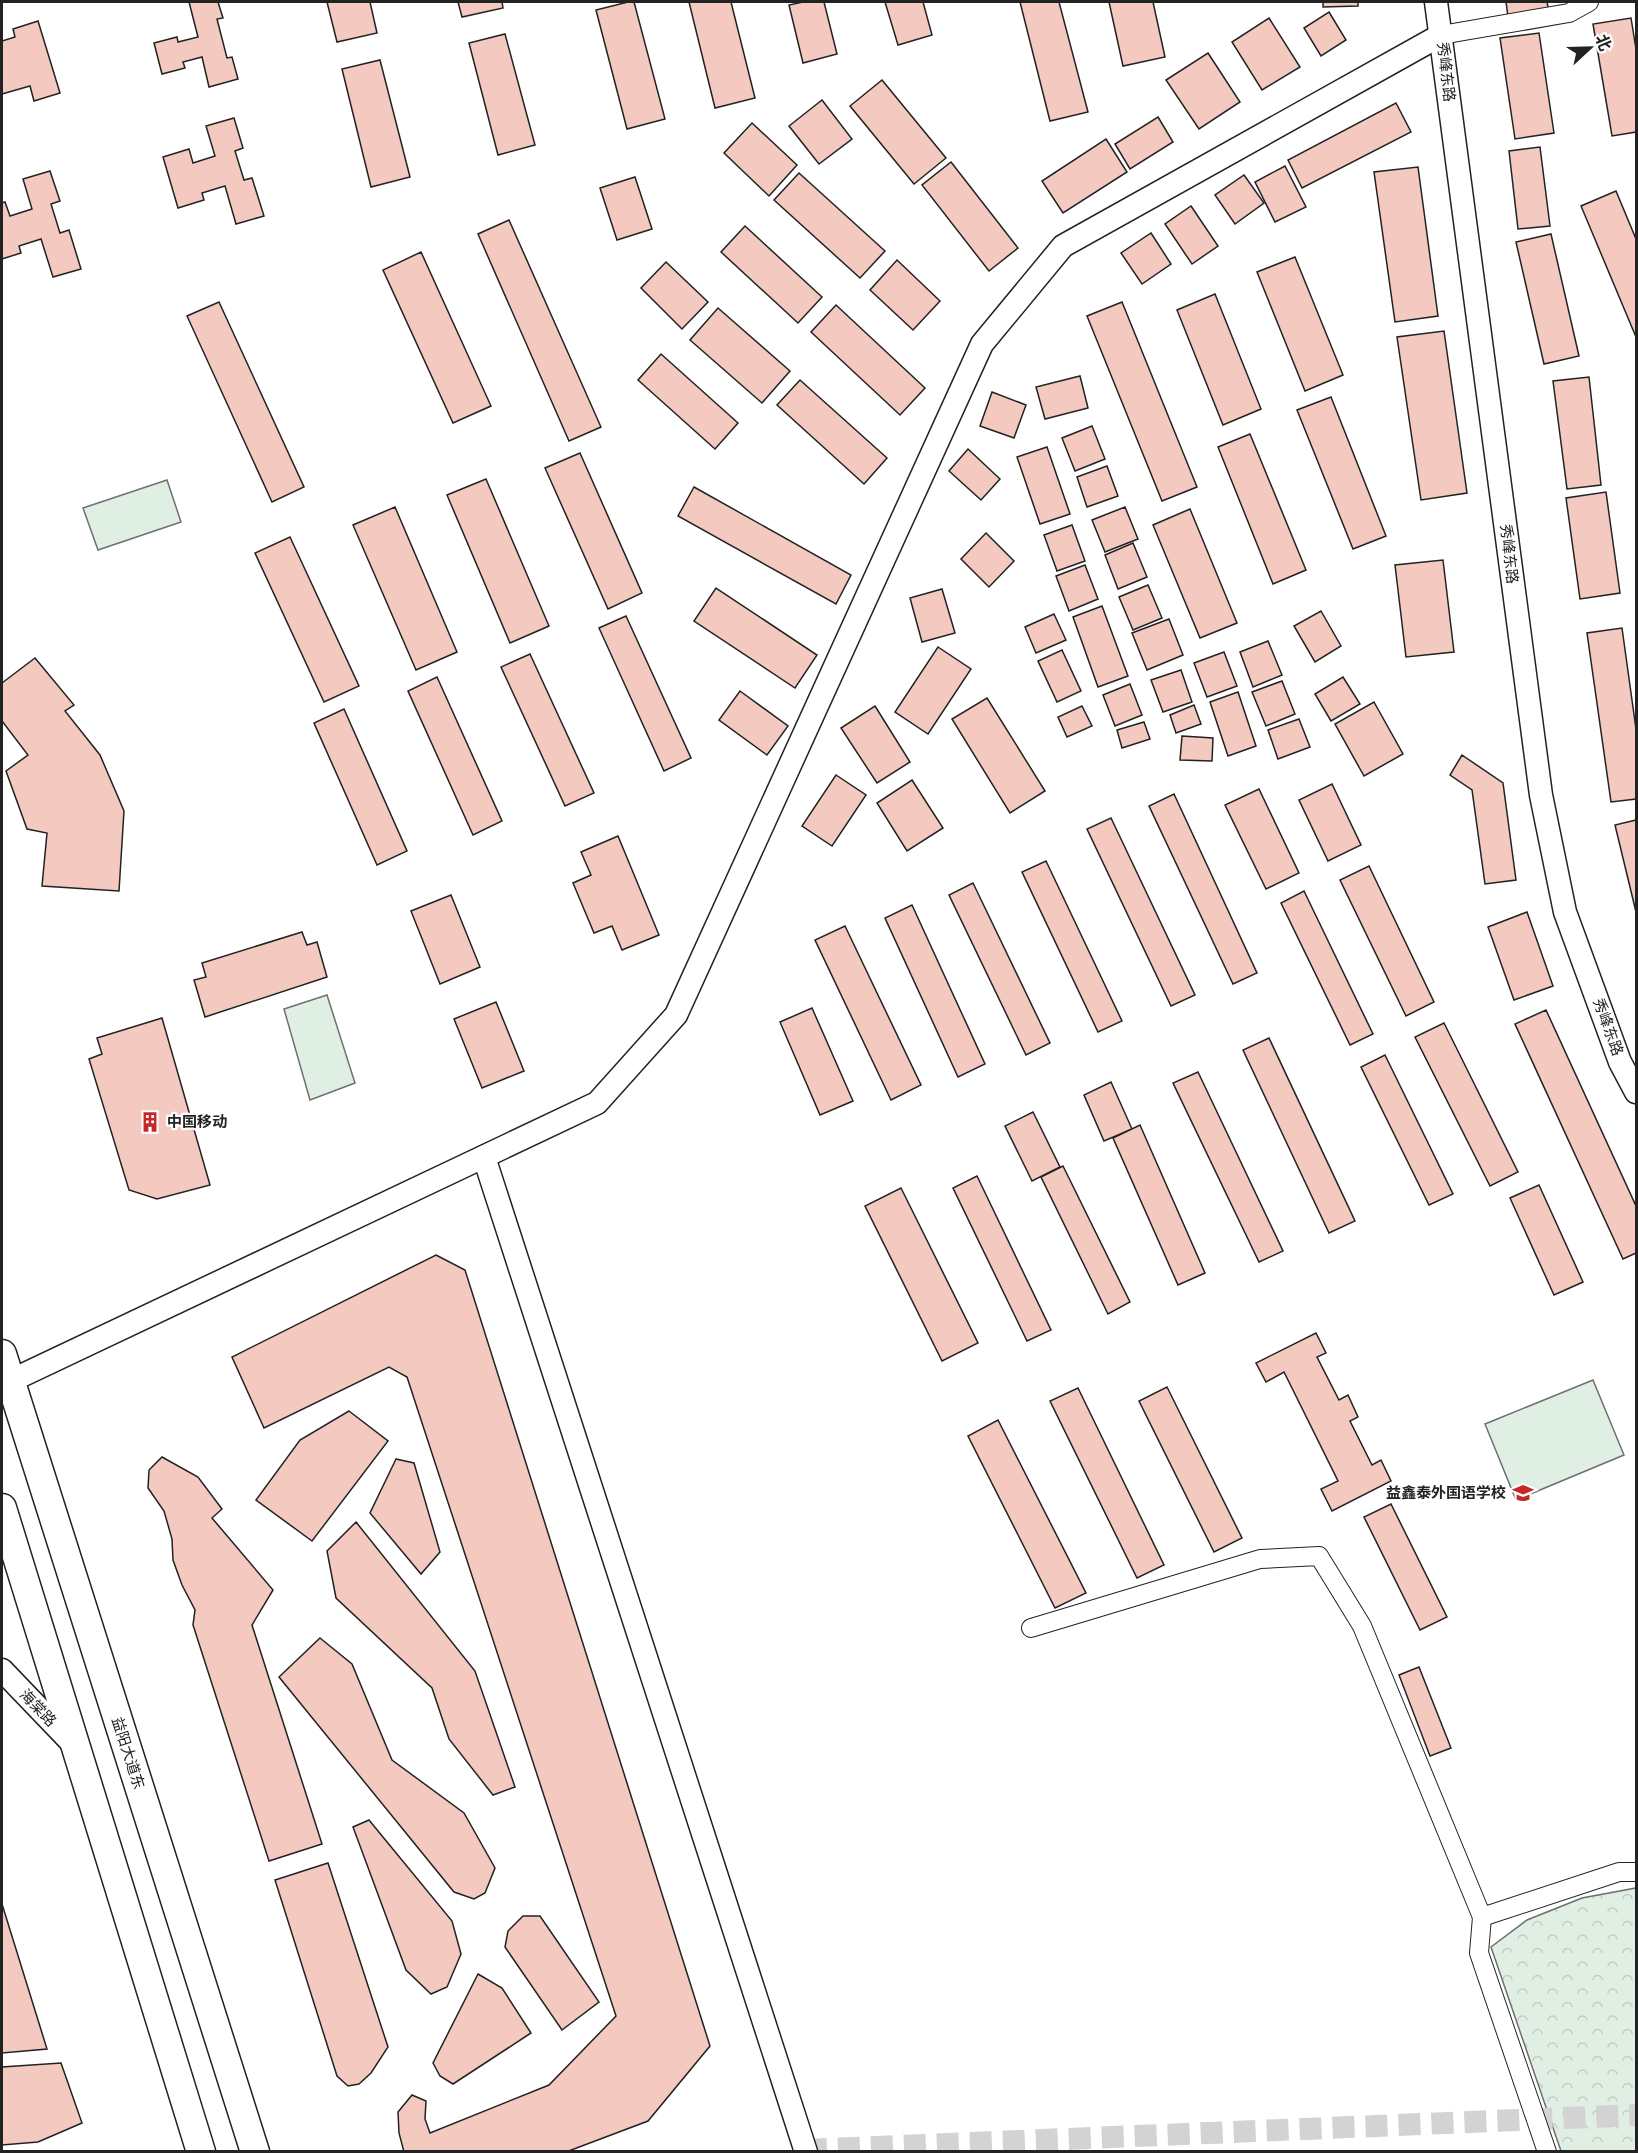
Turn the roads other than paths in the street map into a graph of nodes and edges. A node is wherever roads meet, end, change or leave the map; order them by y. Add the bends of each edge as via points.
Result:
1 (1436, 2) edge
2 (1589, 2) edge
3 (1441, 35) junction
4 (1636, 1092) edge
5 (484, 1157) junction
6 (2, 1354) edge
7 (6, 1383) edge
8 (2, 1508) edge
9 (1031, 1628) dead end
10 (2, 1670) edge
11 (74, 1745) junction
12 (1636, 1872) edge
13 (1482, 1917) junction
14 (201, 2151) edge
15 (255, 2151) edge
16 (804, 2151) edge
17 (1547, 2151) edge

1 - 3 street, 秀峰东路
2 - 3 street via 1569,13
3 - 4 street, 秀峰东路 via 1541,795 1565,912 1620,1062
3 - 5 street via 1063,246 982,344 676,1015 597,1103
5 - 7 street
5 - 16 street
6 - 7 main road, 益阳大道东
7 - 15 main road, 益阳大道东
8 - 11 main road
9 - 13 street via 1260,1559 1319,1556 1362,1626
10 - 11 street, 海棠路
11 - 14 main road
12 - 13 street via 1619,1872
13 - 17 street via 1479,1953

